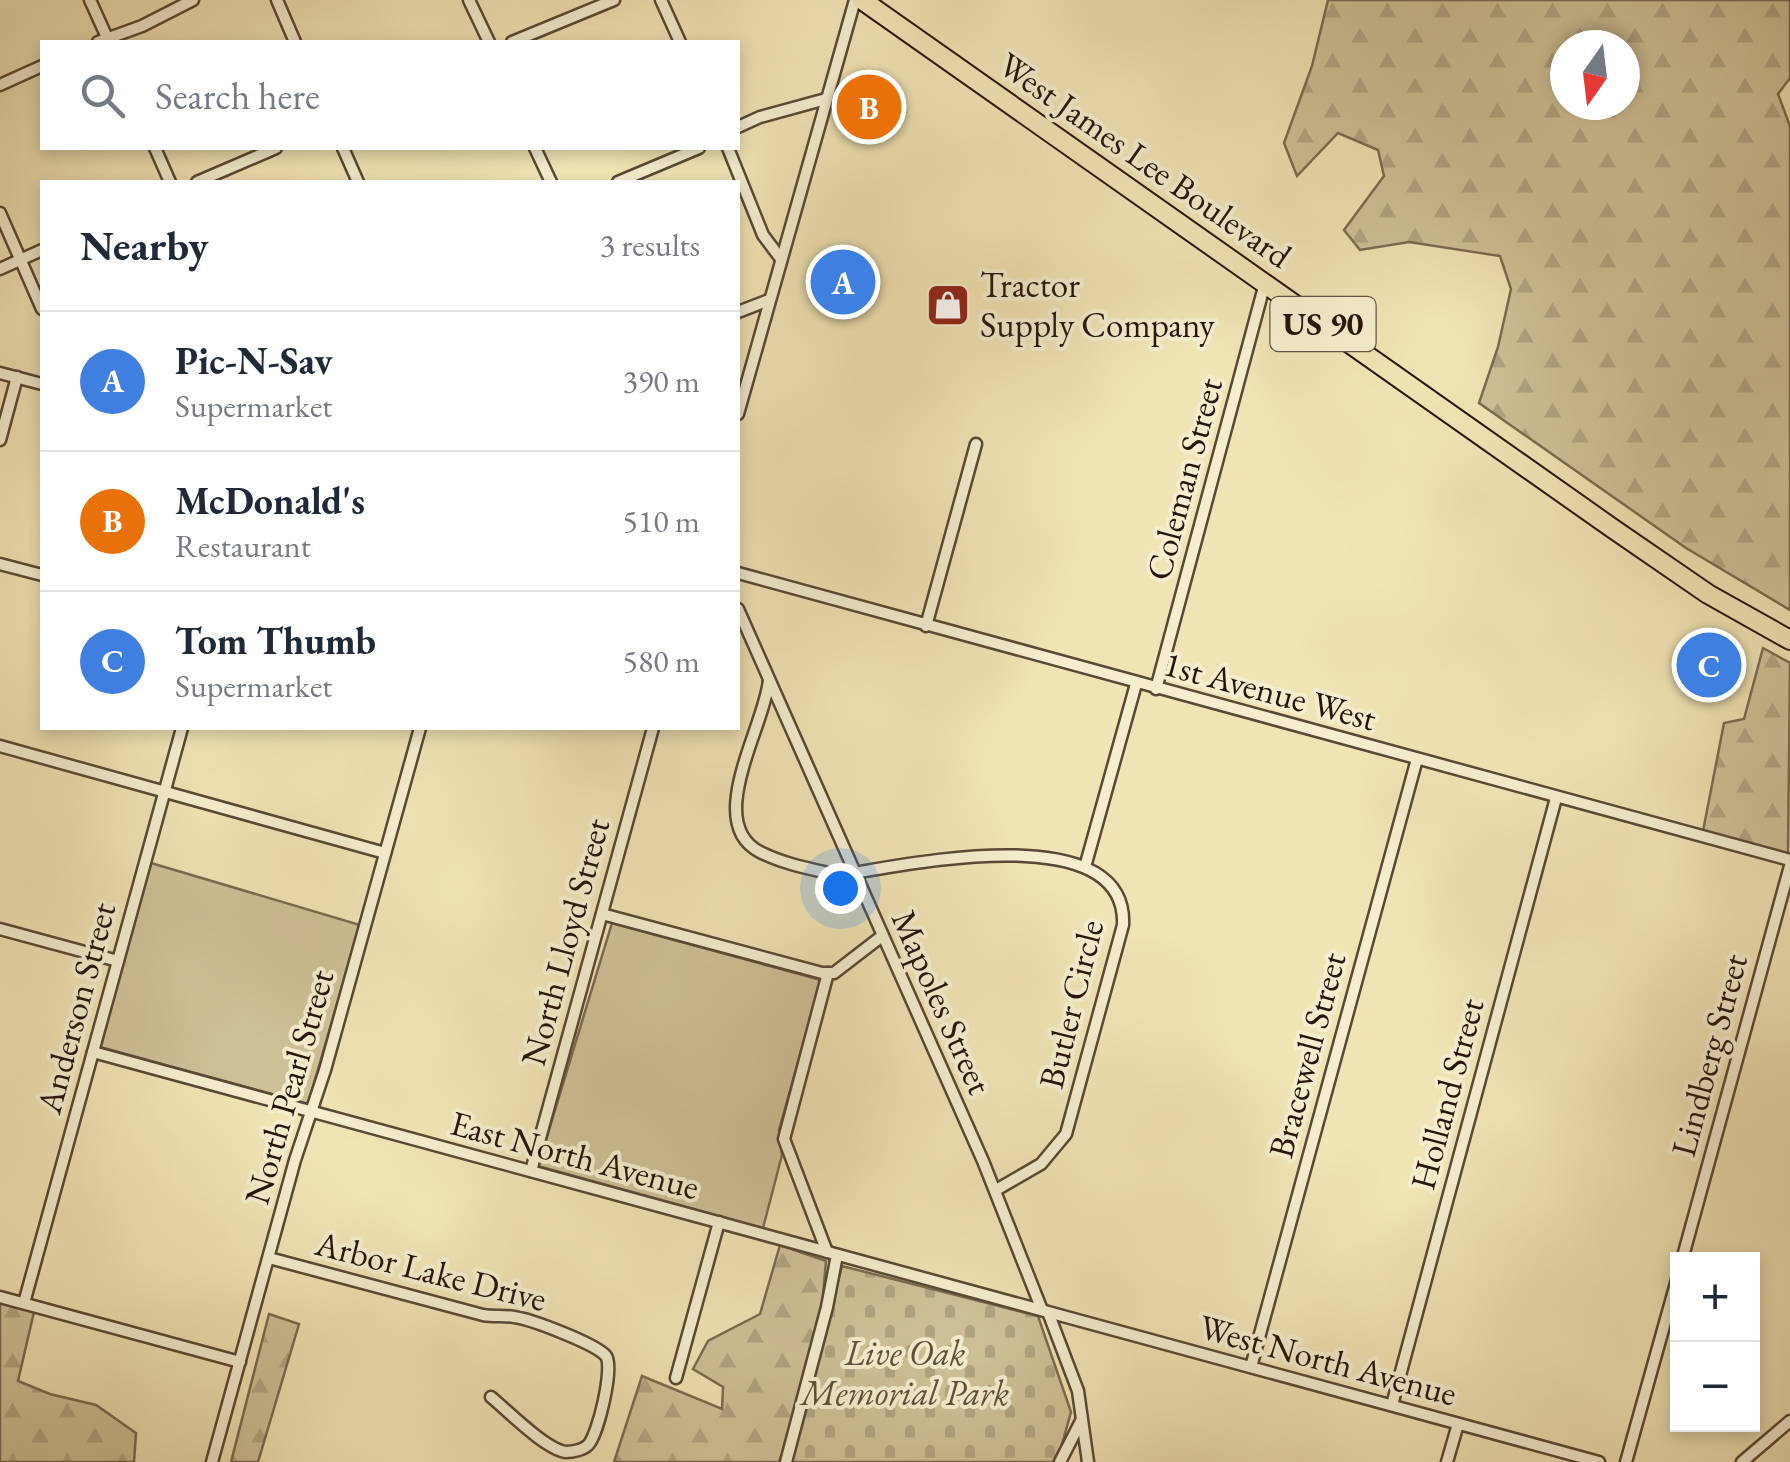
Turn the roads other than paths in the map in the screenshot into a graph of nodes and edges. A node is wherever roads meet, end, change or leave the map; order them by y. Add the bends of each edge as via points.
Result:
1 (90, 0) edge
2 (192, 0) edge
3 (277, 0) edge
4 (469, 0) edge
5 (614, 0) edge
6 (661, 0) edge
7 (858, 0) edge
8 (105, 40) edge
9 (107, 40) edge
10 (294, 40) edge
11 (488, 40) edge
12 (517, 40) edge
13 (679, 40) edge
14 (40, 67) edge
15 (0, 85) edge
16 (826, 100) junction
17 (740, 126) edge
18 (156, 150) edge
19 (271, 150) edge
20 (343, 150) edge
21 (537, 150) edge
22 (694, 150) edge
23 (729, 150) edge
24 (169, 180) edge
25 (202, 180) edge
26 (357, 180) edge
27 (550, 180) edge
28 (623, 180) edge
29 (0, 213) edge
30 (40, 251) edge
31 (780, 259) junction
32 (21, 260) junction
33 (0, 269) edge
34 (1265, 284) junction
35 (769, 300) junction
36 (40, 304) edge
37 (740, 311) edge
38 (0, 373) edge
39 (17, 377) junction
40 (40, 383) edge
41 (740, 407) edge
42 (0, 440) edge
43 (976, 444) dead end
44 (0, 564) edge
45 (740, 574) edge
46 (40, 575) edge
47 (740, 613) edge
48 (926, 626) junction
49 (1790, 640) edge
50 (769, 676) junction
51 (1136, 684) junction
52 (1156, 689) junction
53 (181, 730) edge
54 (419, 730) edge
55 (652, 730) edge
56 (0, 746) edge
57 (1417, 759) junction
58 (164, 792) junction
59 (1556, 798) junction
60 (385, 853) junction
61 (1790, 863) edge
62 (1085, 866) junction
63 (856, 876) junction
64 (602, 914) junction
65 (0, 929) edge
66 (882, 936) junction
67 (118, 961) junction
68 (828, 973) junction
69 (93, 1052) junction
70 (312, 1112) junction
71 (531, 1171) junction
72 (996, 1190) junction
73 (719, 1222) junction
74 (1684, 1252) edge
75 (832, 1253) junction
76 (269, 1258) junction
77 (0, 1296) edge
78 (24, 1303) junction
79 (1670, 1305) edge
80 (1045, 1311) junction
81 (240, 1362) junction
82 (1251, 1367) junction
83 (676, 1378) dead end
84 (492, 1397) dead end
85 (1392, 1406) junction
86 (1082, 1420) junction
87 (1790, 1421) edge
88 (1458, 1424) junction
89 (1583, 1460) edge
90 (212, 1462) edge
91 (786, 1462) edge
92 (1060, 1462) edge
93 (1088, 1462) edge
94 (1447, 1462) edge
95 (1599, 1462) edge
96 (1626, 1462) edge
97 (1742, 1462) edge

1 - 8 street
2 - 9 street
3 - 10 street
4 - 11 street
5 - 12 street
6 - 13 street
7 - 16 street
7 - 34 main road, West James Lee Boulevard / US 90
14 - 15 street
16 - 17 street
16 - 31 street
18 - 24 street
19 - 25 street
20 - 26 street
21 - 27 street
22 - 28 street
23 - 31 street via 763,235
29 - 32 street
30 - 32 street
31 - 35 street
32 - 33 street
32 - 36 street
34 - 49 main road, West James Lee Boulevard / US 90 via 1708,594
34 - 52 street, Coleman Street
35 - 37 street
35 - 41 street
38 - 39 street
39 - 40 street
39 - 42 street
43 - 48 street
44 - 46 street
45 - 48 street, 1st Avenue West
47 - 50 street, Mapoles Street
48 - 51 street, 1st Avenue West
50 - 63 street, Mapoles Street
50 - 63 street via 735,798 740,834 768,856
51 - 52 street, 1st Avenue West
51 - 62 street
52 - 57 street, 1st Avenue West
53 - 58 street, Anderson Street
54 - 60 street, North Pearl Street
55 - 64 street, North Lloyd Street
56 - 58 street
57 - 59 street, 1st Avenue West
57 - 82 street, Bracewell Street
58 - 60 street
58 - 67 street, Anderson Street
59 - 61 street, 1st Avenue West
59 - 85 street, Holland Street
60 - 70 street, North Pearl Street
61 - 74 street, Lindberg Street
62 - 63 street, Butler Circle via 984,856
62 - 72 street, Butler Circle via 1111,883 1124,911 1086,1067 1057,1148
63 - 66 street, Mapoles Street
64 - 68 street
64 - 71 street, North Lloyd Street
65 - 67 street
66 - 68 street
66 - 72 street, Mapoles Street
67 - 69 street, Anderson Street
68 - 75 street via 784,1139
69 - 70 street, East North Avenue
69 - 78 street, Anderson Street
70 - 71 street, East North Avenue
70 - 76 street, North Pearl Street
71 - 73 street, East North Avenue
72 - 80 street, Mapoles Street
73 - 75 street, East North Avenue
73 - 83 street
75 - 80 street, East North Avenue
75 - 91 street via 827,1307
76 - 81 street, North Pearl Street
76 - 84 street, Arbor Lake Drive via 484,1315 516,1317 598,1349 609,1363 593,1436 579,1450 547,1442
77 - 78 street
78 - 81 street
79 - 96 street
80 - 82 street, West North Avenue
80 - 86 street, Mapoles Street via 1078,1391
81 - 90 street, North Pearl Street
82 - 85 street, West North Avenue
85 - 88 street, West North Avenue
86 - 92 street
86 - 93 street, Mapoles Street
87 - 97 street
88 - 89 street, West North Avenue
88 - 94 street
89 - 95 street, West North Avenue

